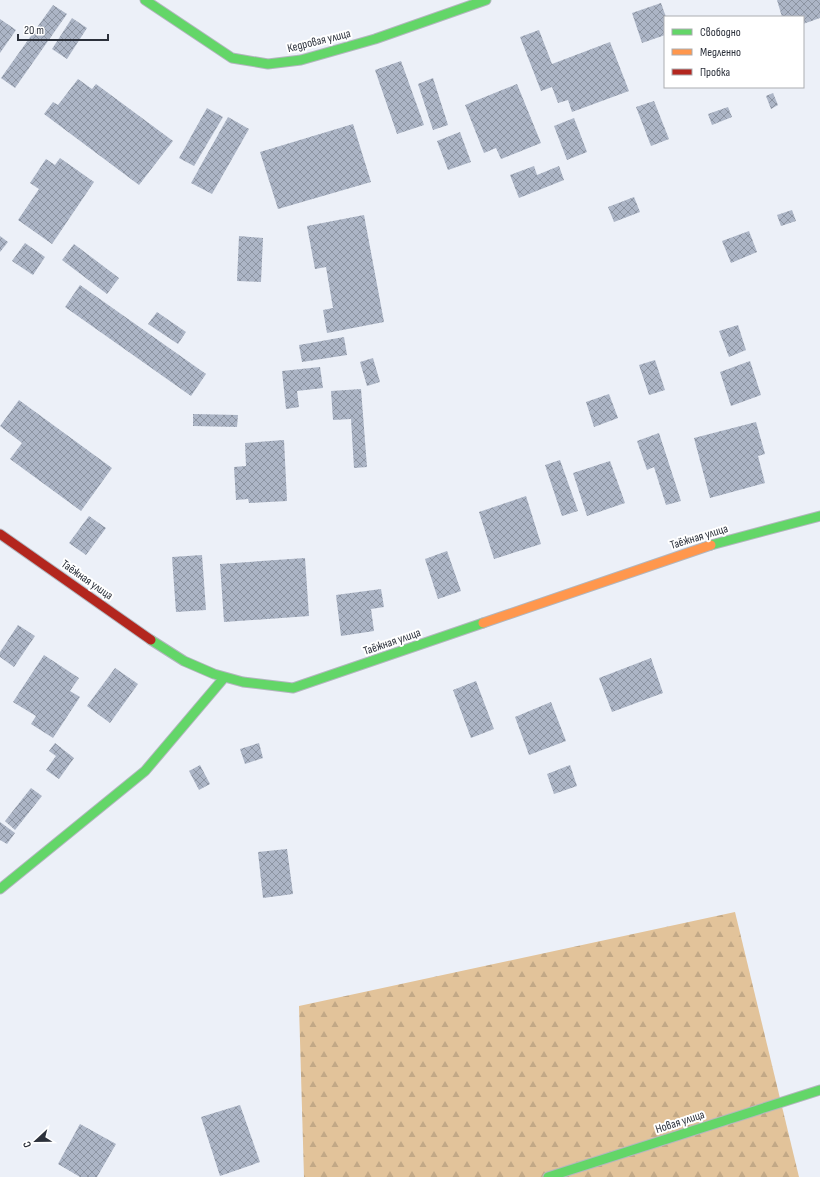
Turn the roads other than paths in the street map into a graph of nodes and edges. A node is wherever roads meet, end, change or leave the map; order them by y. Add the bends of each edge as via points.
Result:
1 (145, 0) edge
2 (486, 0) edge
3 (820, 516) edge
4 (0, 534) edge
5 (223, 678) junction
6 (0, 889) edge
7 (820, 1090) edge
8 (548, 1177) edge

1 - 2 street, Кедровая улица via 232,58 268,64 301,60 375,39
3 - 5 street, Таёжная улица via 706,546 293,688 258,686
4 - 5 street, Таёжная улица via 168,652
5 - 6 street via 145,771
7 - 8 street, Новая улица

